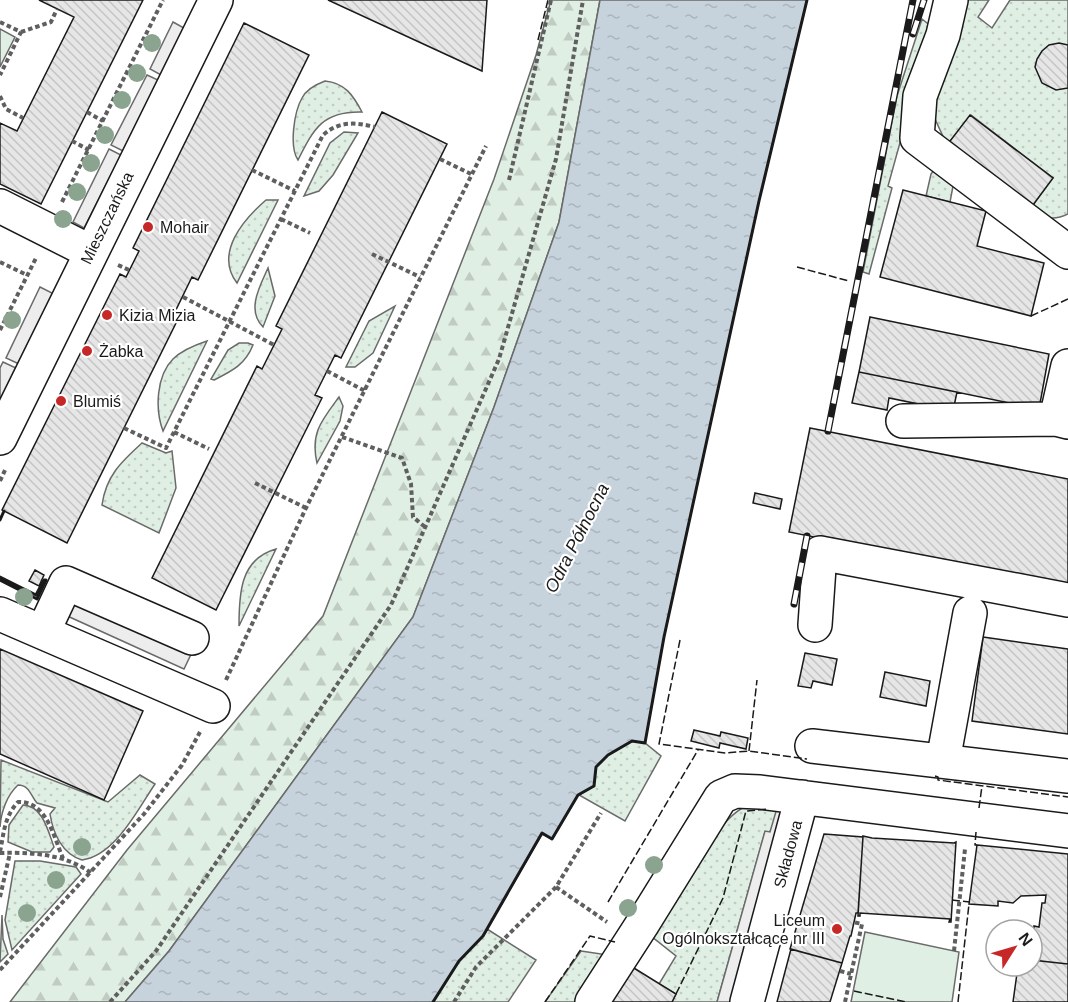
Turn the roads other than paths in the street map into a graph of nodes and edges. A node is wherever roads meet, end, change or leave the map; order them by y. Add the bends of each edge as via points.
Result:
1 (216, 0) edge
2 (951, 0) edge
3 (0, 206) edge
4 (91, 252) junction
5 (1068, 252) edge
6 (1068, 366) edge
7 (903, 421) dead end
8 (1062, 421) edge
9 (0, 438) edge
10 (1068, 600) edge
11 (970, 613) dead end
12 (0, 614) edge
13 (815, 625) dead end
14 (43, 632) junction
15 (192, 638) dead end
16 (213, 706) road end
17 (812, 746) dead end
18 (943, 761) junction
19 (1068, 776) edge
20 (801, 804) junction
21 (1068, 831) edge
22 (592, 1002) edge
23 (747, 1002) edge

1 - 4 street, Mieszczańska
2 - 5 street via 943,35 920,96 917,138
3 - 4 street
4 - 9 street, Mieszczańska
6 - 8 street
7 - 8 street
10 - 13 street via 820,553
11 - 18 street
12 - 14 street
14 - 15 street via 66,583
14 - 16 street
17 - 18 street
18 - 19 street
20 - 21 street
20 - 22 street via 760,792 735,791 721,797
20 - 23 street, Składowa

